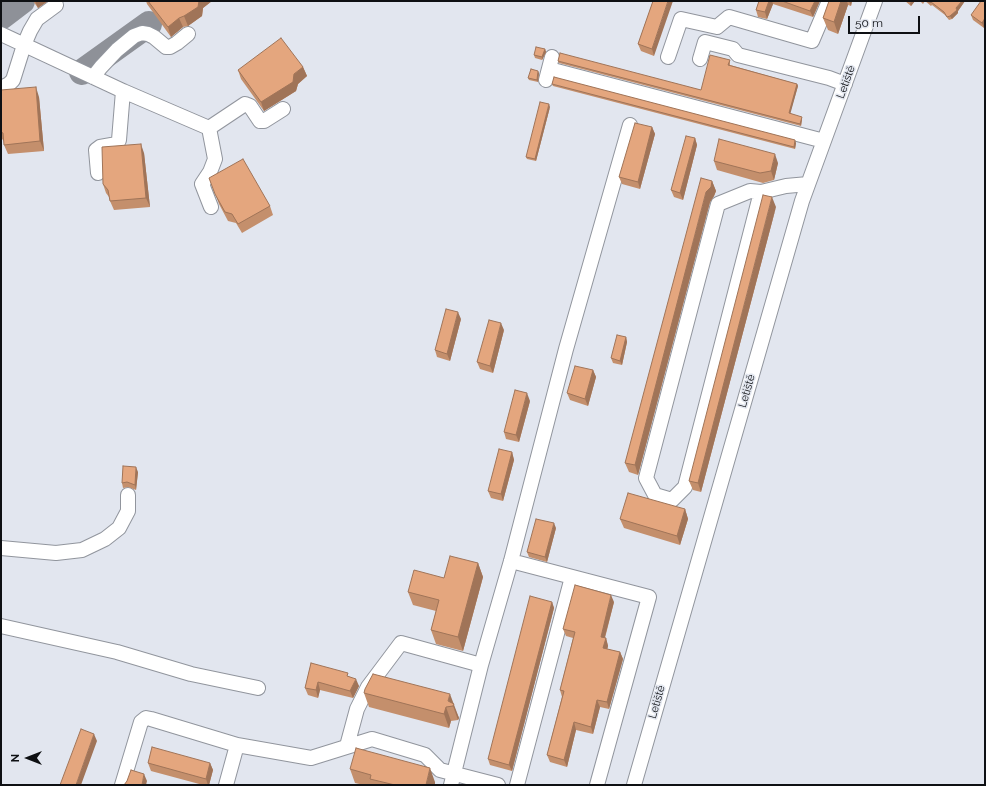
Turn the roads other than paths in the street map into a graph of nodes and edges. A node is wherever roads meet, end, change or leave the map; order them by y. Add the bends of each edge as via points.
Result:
1 (829, 1) edge
2 (875, 1) edge
3 (56, 5) dead end
4 (1, 34) edge
5 (188, 34) dead end
6 (24, 45) junction
7 (668, 57) dead end
8 (700, 59) dead end
9 (549, 68) dead end
10 (93, 77) junction
11 (845, 84) junction
12 (1, 88) edge
13 (123, 91) junction
14 (283, 109) dead end
15 (630, 125) dead end
16 (209, 128) junction
17 (824, 141) junction
18 (98, 173) dead end
19 (808, 184) junction
20 (761, 192) junction
21 (211, 207) dead end
22 (128, 495) dead end
23 (1, 548) edge
24 (511, 561) junction
25 (572, 577) junction
26 (1, 626) edge
27 (481, 665) junction
28 (258, 688) dead end
29 (237, 745) junction
30 (347, 746) junction
31 (452, 780) edge
32 (122, 785) edge
33 (226, 785) edge
34 (498, 785) edge
35 (517, 785) edge
36 (597, 785) edge
37 (634, 785) edge

1 - 7 street via 812,41 729,17 717,27 681,18
2 - 11 street, Letiště
3 - 6 street via 37,19
4 - 6 street
5 - 10 street via 177,43 166,47 154,37 142,32 117,50
6 - 10 street
6 - 12 street via 13,80
8 - 11 street via 705,42 733,49 738,55
9 - 17 street
10 - 13 street
11 - 17 street, Letiště
13 - 16 street
13 - 18 street via 119,140 117,144 96,150
14 - 16 street via 260,121 250,106 245,104
15 - 24 street via 566,348
16 - 21 street via 215,159 202,184
17 - 19 street, Letiště
19 - 20 street
19 - 37 street, Letiště
20 - 20 street via 685,488 672,500 656,495 646,478 718,204 750,191
22 - 23 street via 128,511 119,528 105,539 82,550 56,553
24 - 25 street
24 - 27 street
25 - 35 street
25 - 36 street via 649,597
26 - 28 street via 117,652 191,674
27 - 30 street via 401,643 368,687 357,709
27 - 31 street
29 - 30 street via 311,758
29 - 32 street via 146,718 141,722
29 - 33 street
30 - 31 street via 372,740 425,755
31 - 34 street

